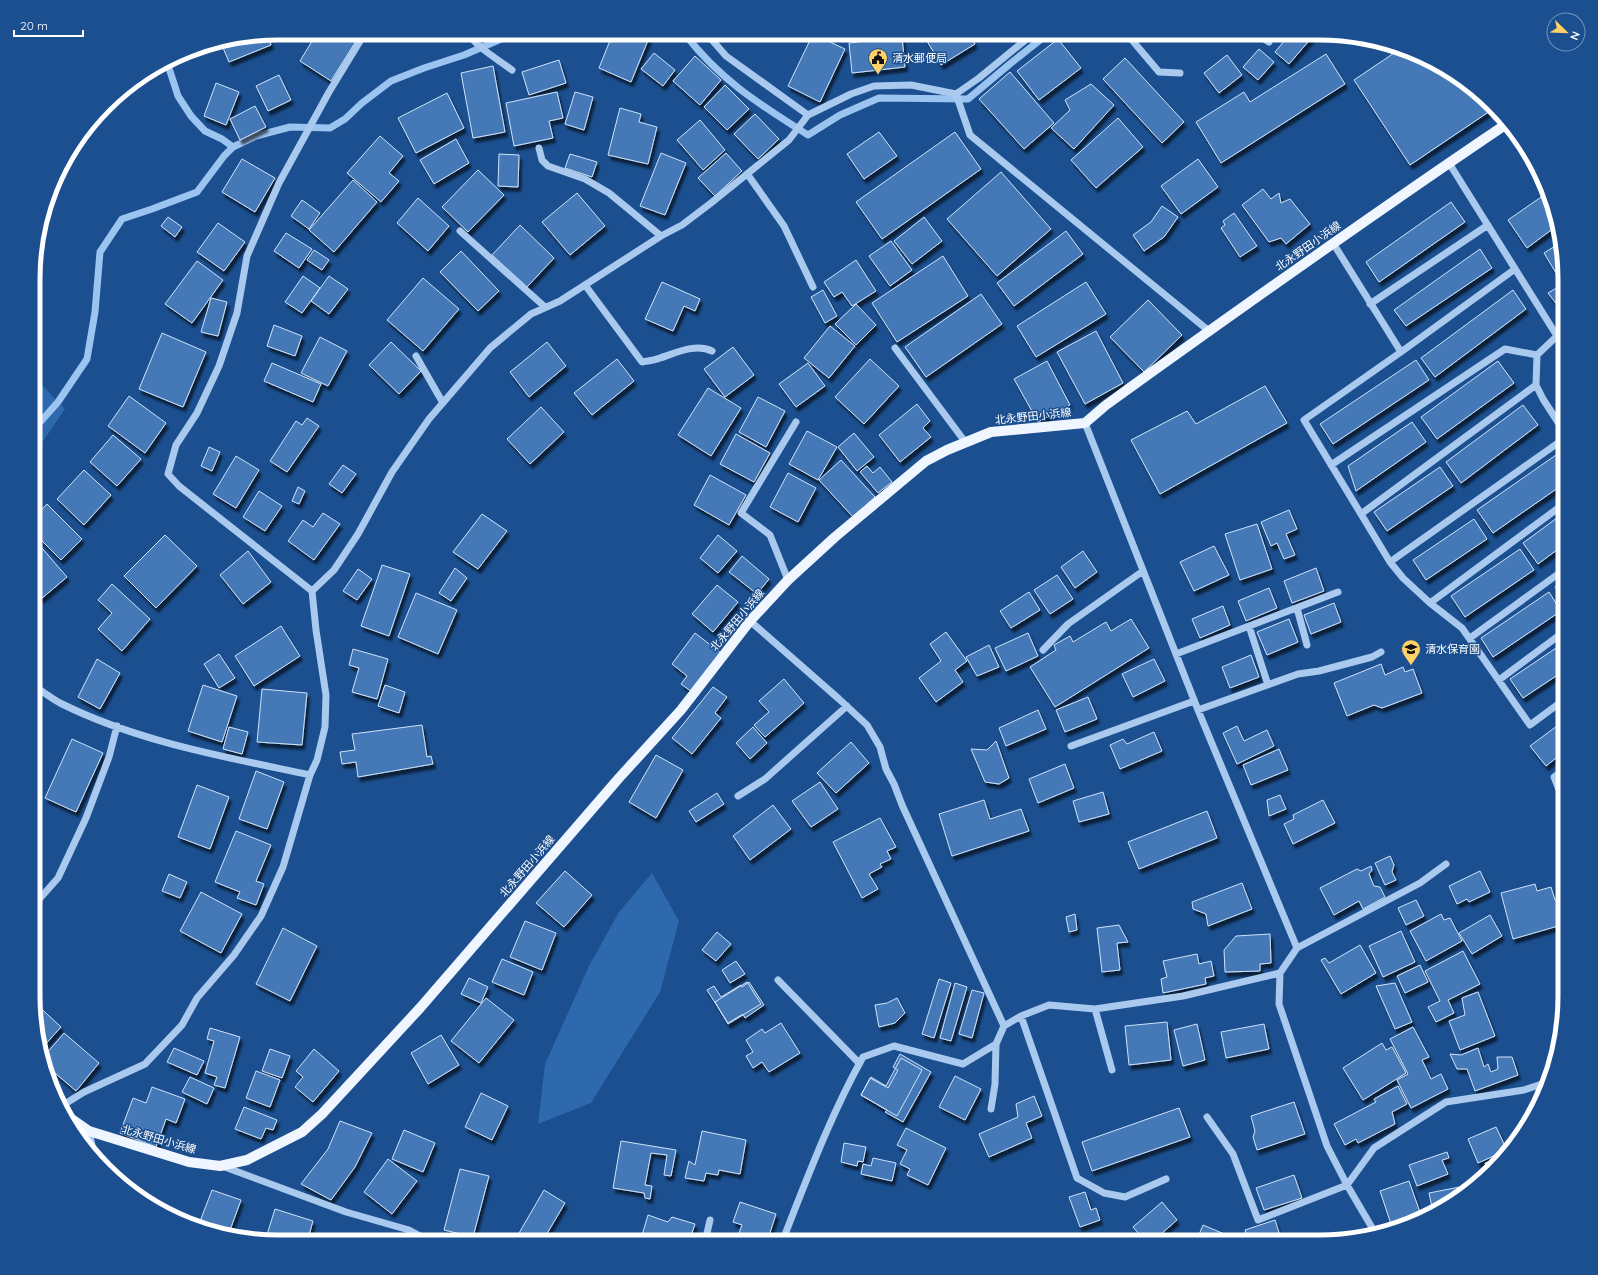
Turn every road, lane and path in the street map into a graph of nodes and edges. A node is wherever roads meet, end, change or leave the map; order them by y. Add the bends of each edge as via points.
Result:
1 (361, 40) edge
2 (474, 40) edge
3 (712, 40) edge
4 (1025, 40) edge
5 (1132, 40) edge
6 (1266, 40) edge
7 (1269, 42) dead end
8 (512, 70) dead end
9 (1180, 73) dead end
10 (956, 94) junction
11 (808, 115) junction
12 (1503, 126) edge
13 (540, 148) dead end
14 (1449, 163) junction
15 (748, 174) junction
16 (1488, 225) junction
17 (460, 231) dead end
18 (661, 236) junction
19 (1333, 243) junction
20 (1515, 269) junction
21 (585, 285) junction
22 (814, 287) dead end
23 (1370, 304) junction
24 (545, 308) junction
25 (1209, 331) junction
26 (895, 348) dead end
27 (712, 351) dead end
28 (1401, 352) junction
29 (1537, 355) junction
30 (416, 356) dead end
31 (1536, 385) junction
32 (443, 403) junction
33 (796, 422) dead end
34 (1085, 423) junction
35 (1558, 423) edge
36 (966, 443) junction
37 (1558, 443) edge
38 (1332, 465) junction
39 (1558, 508) edge
40 (1361, 514) junction
41 (1390, 562) junction
42 (1143, 571) junction
43 (1558, 574) edge
44 (788, 580) junction
45 (312, 591) junction
46 (1338, 592) dead end
47 (1430, 603) junction
48 (1297, 608) junction
49 (750, 621) junction
50 (1249, 626) junction
51 (1558, 636) edge
52 (1470, 638) junction
53 (1308, 646) dead end
54 (1043, 650) dead end
55 (1381, 652) dead end
56 (1176, 654) junction
57 (1499, 680) junction
58 (1268, 685) junction
59 (40, 690) edge
60 (1194, 701) junction
61 (1558, 704) edge
62 (847, 706) junction
63 (1198, 710) junction
64 (117, 726) junction
65 (1071, 746) dead end
66 (1558, 774) edge
67 (310, 775) junction
68 (1558, 787) edge
69 (738, 796) dead end
70 (1446, 864) dead end
71 (40, 898) edge
72 (1297, 948) junction
73 (1280, 973) junction
74 (778, 980) dead end
75 (1095, 1009) junction
76 (1021, 1016) junction
77 (1004, 1026) junction
78 (996, 1044) junction
79 (859, 1063) junction
80 (1112, 1070) dead end
81 (1541, 1084) edge
82 (66, 1103) edge
83 (991, 1109) dead end
84 (1207, 1117) dead end
85 (75, 1120) edge
86 (89, 1131) junction
87 (92, 1145) edge
88 (220, 1166) junction
89 (1166, 1179) dead end
90 (1347, 1185) junction
91 (710, 1220) dead end
92 (1373, 1229) edge
93 (419, 1235) edge
94 (707, 1235) edge
95 (785, 1235) edge

1 - 45 street via 279,183 247,256 237,313 218,366 197,413 176,445 168,474 179,486
2 - 8 street
3 - 11 street via 726,56
4 - 10 street
5 - 9 street via 1159,72
6 - 7 street
10 - 11 street via 911,85 874,86
10 - 25 street via 970,135
11 - 15 street via 789,140
12 - 14 main road, 北永野田小浜線
13 - 18 street via 542,160 548,166 584,179 609,193
14 - 16 street
14 - 19 main road, 北永野田小浜線
15 - 18 street via 682,225
15 - 22 street via 784,226
16 - 20 street
16 - 23 street
17 - 24 street
18 - 21 street
19 - 23 street
19 - 25 main road, 北永野田小浜線
20 - 28 street
20 - 29 street via 1557,336
21 - 24 street
21 - 27 street via 642,362 659,359 680,350 706,348
23 - 28 street
24 - 32 street via 531,314 490,348
25 - 34 main road, 北永野田小浜線
26 - 36 street
28 - 38 street via 1304,420
29 - 31 street
29 - 38 street via 1505,349
30 - 32 street
31 - 35 street
31 - 40 street
32 - 45 street via 392,472 358,534 334,570
33 - 44 street via 741,513 770,535
34 - 36 main road, 北永野田小浜線 via 991,432
34 - 42 street
36 - 44 main road, 北永野田小浜線 via 926,461
37 - 41 street
38 - 40 street
39 - 47 street
40 - 41 street
41 - 47 street
42 - 54 street via 1068,624
42 - 56 street
43 - 52 street
44 - 49 main road, 北永野田小浜線
45 - 67 street via 326,695 325,727 317,760
46 - 48 street
47 - 52 street via 1462,628
48 - 50 street
48 - 53 street
49 - 62 street
49 - 88 main road, 北永野田小浜線 via 681,710 420,1008 322,1114 302,1132 247,1160
50 - 56 street
50 - 58 street
51 - 57 street
52 - 57 street
55 - 58 street via 1372,657 1320,671 1298,674
56 - 60 street
57 - 61 street via 1530,725
58 - 63 street
59 - 64 street via 58,702
60 - 63 street
60 - 65 street
62 - 69 street via 765,779
62 - 77 street via 867,725 880,747 886,769 902,805
63 - 72 street
64 - 67 street via 157,740
64 - 71 street via 109,757 80,831 58,878
66 - 68 street via 1554,777
67 - 82 street via 283,867 261,916 234,954 197,998 182,1025 145,1064 84,1092
70 - 72 street via 1420,883
72 - 73 street
73 - 75 street via 1184,996
73 - 90 street via 1279,1004 1327,1146
74 - 79 street
75 - 76 street via 1050,1005
75 - 80 street
76 - 77 street
76 - 89 street via 1077,1178 1104,1193 1126,1197
77 - 78 street
78 - 79 street via 963,1064 894,1046 863,1057
78 - 83 street via 995,1084
79 - 95 street via 812,1165
81 - 90 street via 1524,1090 1446,1102 1374,1148
84 - 90 street via 1233,1154 1258,1220
85 - 86 main road, 北永野田小浜線
86 - 87 street
86 - 88 main road, 北永野田小浜線 via 189,1162
88 - 93 street via 346,1212 410,1230
90 - 92 street
91 - 94 street

